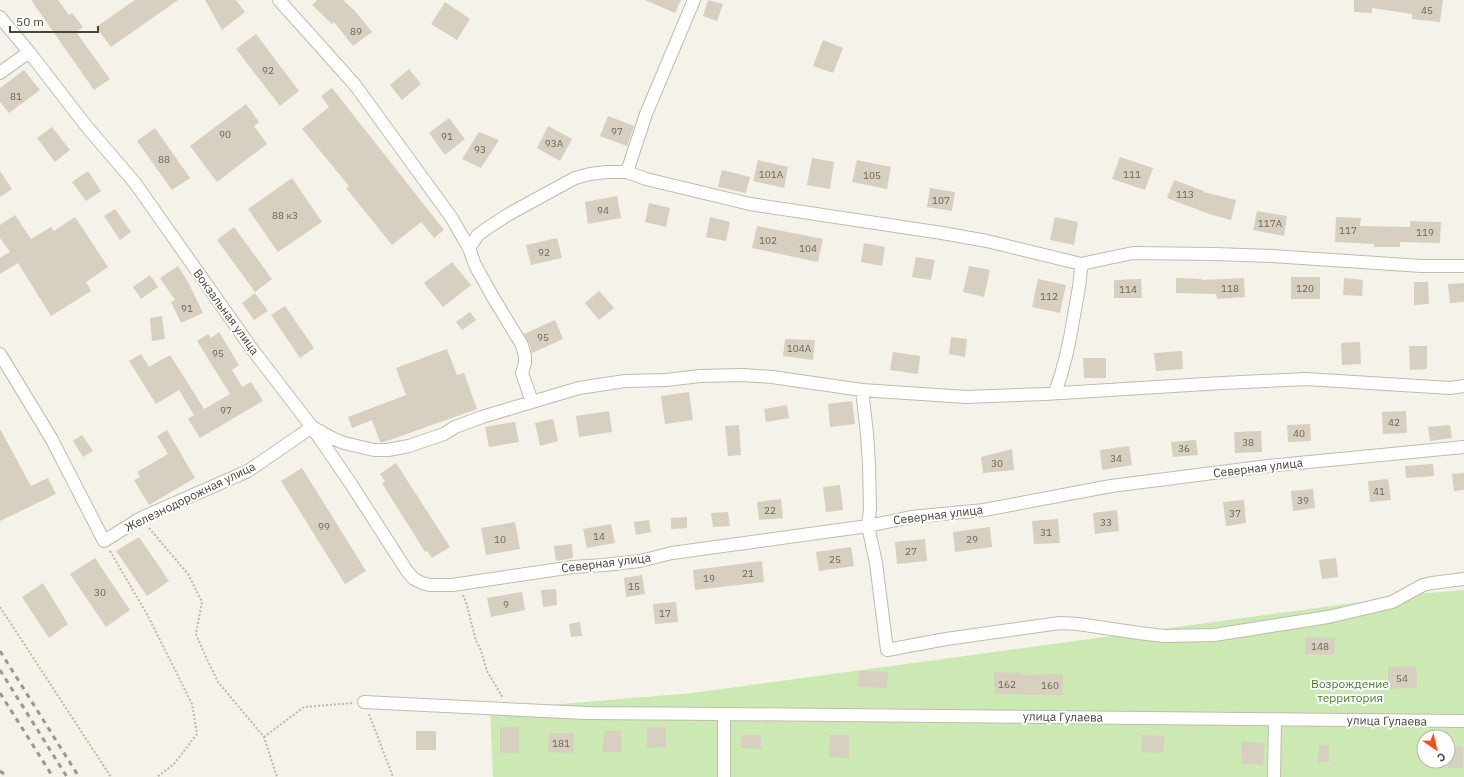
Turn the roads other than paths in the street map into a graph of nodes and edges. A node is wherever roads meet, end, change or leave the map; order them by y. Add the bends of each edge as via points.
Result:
1 (279, 0) edge
2 (694, 0) edge
3 (0, 17) edge
4 (29, 52) junction
5 (0, 73) edge
6 (627, 172) junction
7 (469, 248) junction
8 (1081, 264) junction
9 (1464, 266) edge
10 (0, 354) edge
11 (1464, 386) edge
12 (862, 390) junction
13 (1055, 393) junction
14 (532, 402) junction
15 (312, 427) junction
16 (1464, 446) edge
17 (868, 526) junction
18 (414, 579) joint
19 (1464, 579) edge
20 (364, 702) road end
21 (724, 714) junction
22 (1275, 720) junction
23 (1464, 722) edge
24 (724, 777) edge
25 (1274, 777) edge

1 - 7 street via 355,86 451,217
2 - 6 street via 646,114
3 - 4 street, Вокзальная улица
4 - 5 street
4 - 15 street, Вокзальная улица via 87,127 135,182 252,349
6 - 7 street via 607,172 575,178 497,221 478,235
6 - 8 street via 750,204 950,234
7 - 14 street via 482,278 522,345 525,356 522,373
8 - 9 street via 1133,253 1272,256 1422,266
8 - 13 street via 1081,279 1072,326
10 - 15 street, Железнодорожная улица via 51,438 104,541 141,518 248,471
11 - 13 street via 1450,388 1306,379
12 - 13 street via 966,396
12 - 14 street via 772,377 700,376 598,385
12 - 17 street via 869,464
14 - 15 street via 482,417 408,446 388,450 374,450 344,443
15 - 18 street, Вокзальная улица
16 - 17 street, Северная улица via 1268,466 1111,486 984,510 911,517
17 - 18 street, Северная улица via 672,553 640,561 573,567 452,585 430,585
17 - 19 street via 876,563 887,650 1060,623 1164,636 1214,635 1328,618 1392,602 1432,583
20 - 21 street, улица Гулаева via 586,713
21 - 22 street, улица Гулаева
21 - 24 street
22 - 23 street, улица Гулаева
22 - 25 street

